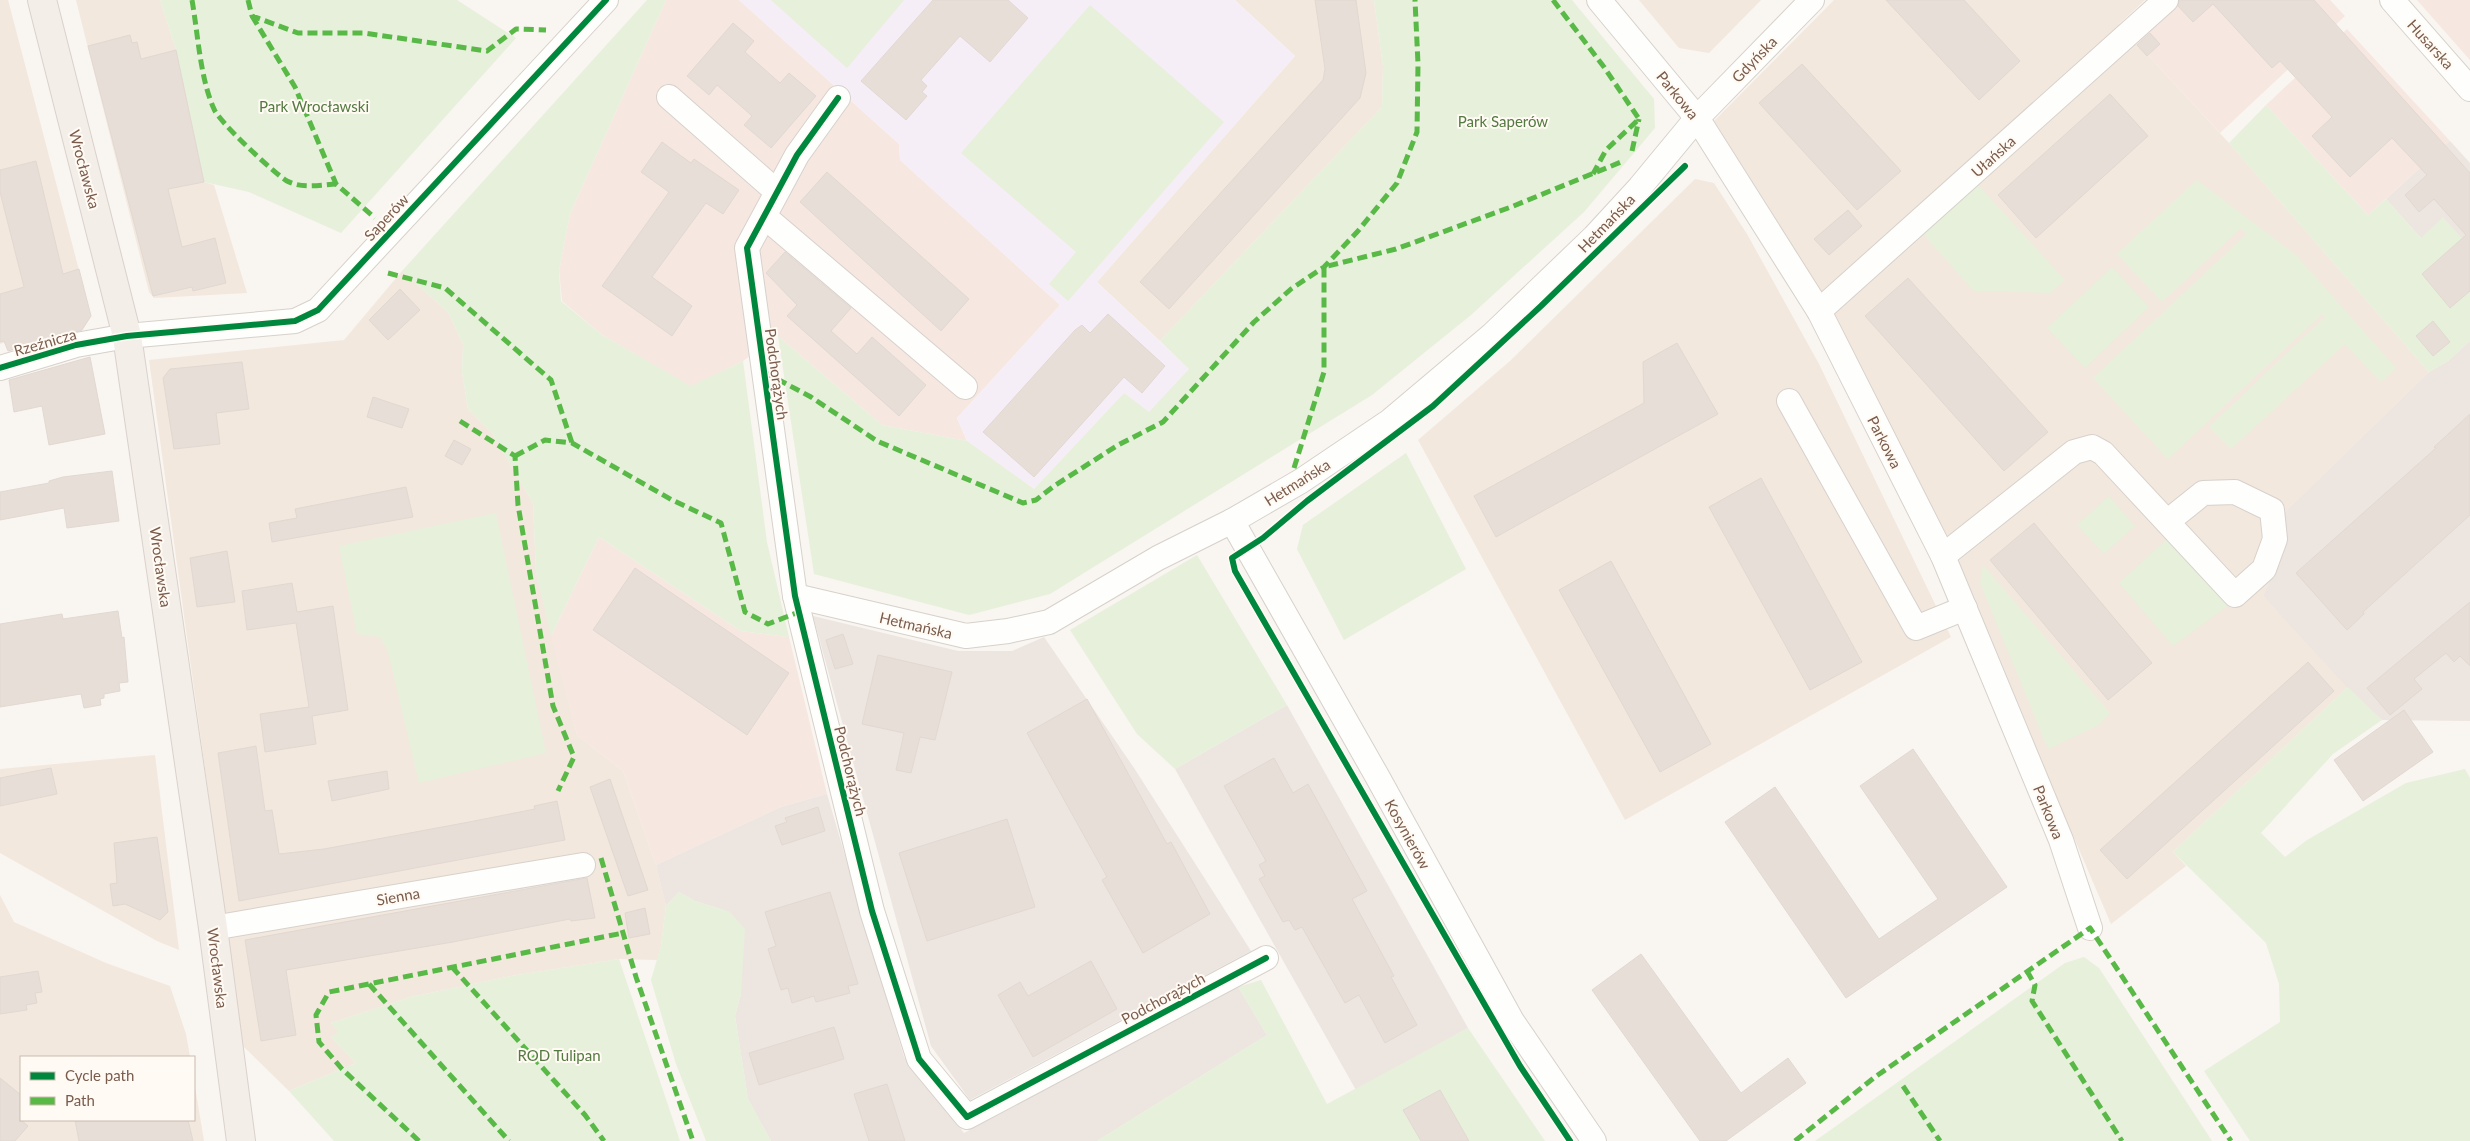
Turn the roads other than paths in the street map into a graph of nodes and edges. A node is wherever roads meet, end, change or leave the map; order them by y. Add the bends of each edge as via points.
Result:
1 (42, 0) edge
2 (606, 0) edge
3 (1599, 0) edge
4 (1812, 0) edge
5 (2166, 0) edge
6 (2392, 0) edge
7 (2470, 88) edge
8 (669, 97) dead end
9 (838, 98) dead end
10 (1697, 118) junction
11 (776, 191) junction
12 (765, 217) junction
13 (1819, 311) junction
14 (127, 336) junction
15 (0, 368) edge
16 (966, 388) dead end
17 (1789, 401) dead end
18 (1232, 521) junction
19 (2167, 522) junction
20 (1943, 556) junction
21 (795, 596) junction
22 (1966, 608) junction
23 (584, 864) dead end
24 (213, 928) junction
25 (2090, 928) dead end
26 (1266, 958) dead end
27 (241, 1141) edge
28 (1594, 1141) edge

1 - 14 main road, Wrocławska
2 - 14 street, Saperów via 318,310 295,321
3 - 10 street, Parkowa
4 - 10 street, Gdyńska
5 - 13 street, Ułańska
6 - 7 street, Husarska
8 - 11 street
9 - 11 street, Podchorążych
10 - 13 street, Parkowa
10 - 18 street, Hetmańska via 1646,181 1594,237 1469,356 1390,421 1301,481
11 - 12 street, Podchorążych
12 - 16 street
12 - 21 street, Podchorążych via 747,248
13 - 20 street, Parkowa
14 - 15 street, Rzeźnicza via 76,345
14 - 24 main road, Wrocławska
17 - 22 street via 1916,628
18 - 21 street, Hetmańska via 1158,558 1050,622 1008,631 966,636
18 - 28 street, Kosynierów via 1512,1022
19 - 19 street via 2235,595 2264,569 2275,539 2272,510 2235,492 2203,493
19 - 20 street via 2103,453 2092,447 2074,452
20 - 22 street, Parkowa
21 - 26 street, Podchorążych via 872,911 919,1059 967,1117
22 - 25 street, Parkowa via 2061,840
23 - 24 street, Sienna
24 - 27 main road, Wrocławska

